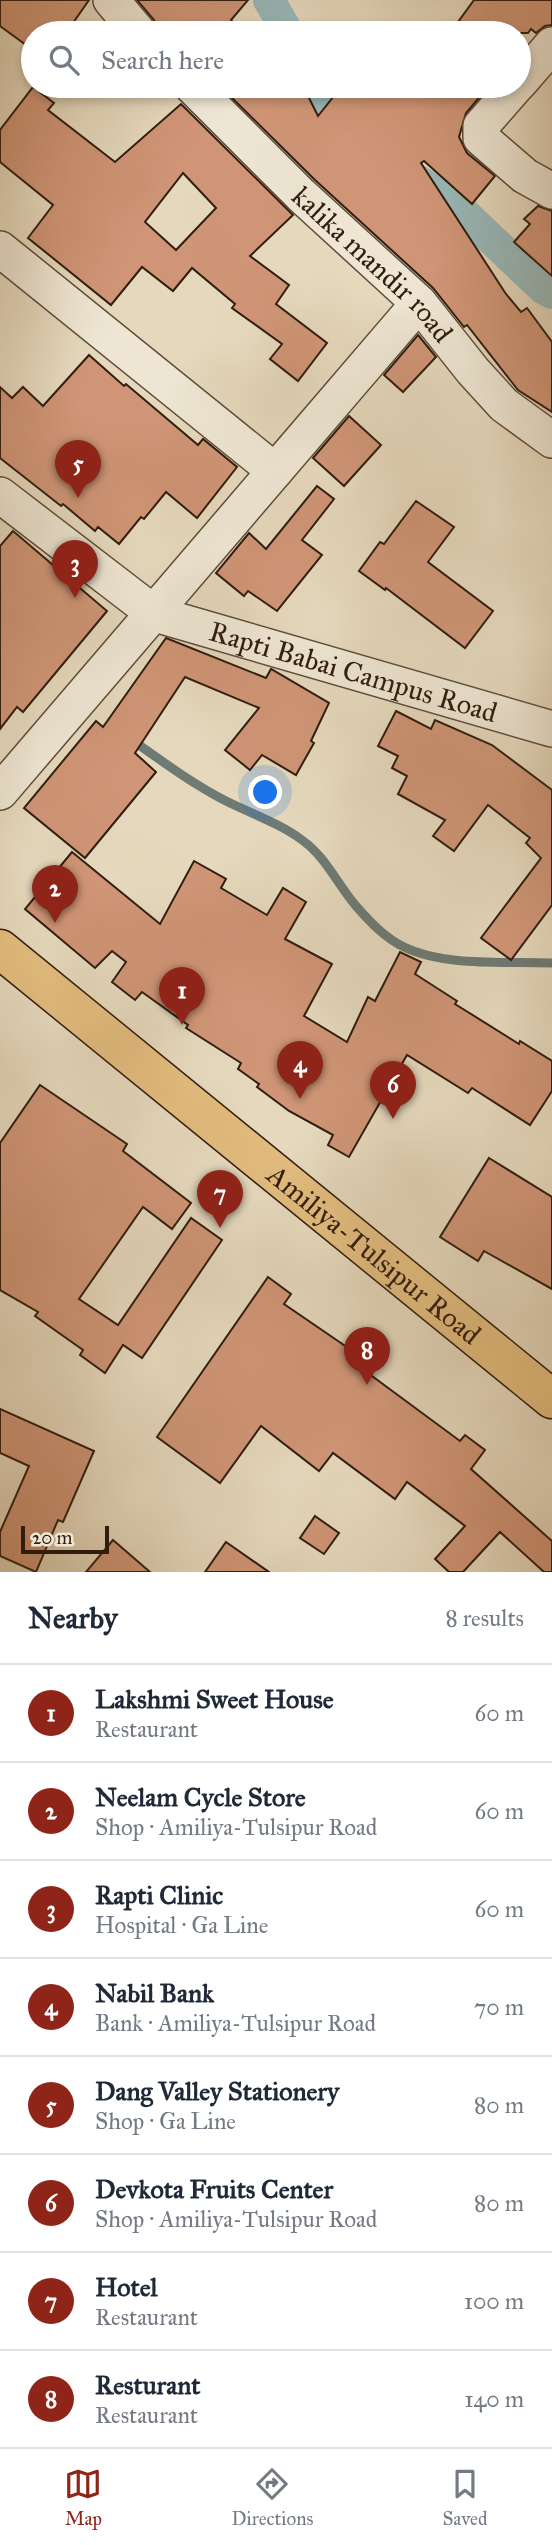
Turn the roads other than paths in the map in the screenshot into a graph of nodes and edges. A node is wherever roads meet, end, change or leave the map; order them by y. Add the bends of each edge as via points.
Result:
1 (111, 0) edge
2 (129, 21) edge
3 (552, 45) edge
4 (531, 68) edge
5 (204, 98) edge
6 (505, 98) edge
7 (552, 191) edge
8 (0, 249) edge
9 (419, 303) junction
10 (552, 439) edge
11 (275, 471) junction
12 (0, 495) edge
13 (155, 614) junction
14 (552, 730) edge
15 (0, 792) edge
16 (0, 949) edge
17 (552, 1399) edge

1 - 2 street
3 - 4 street
5 - 9 street, kalika mandir road
6 - 7 street via 481,127 481,138 525,176
8 - 11 street
9 - 10 street, kalika mandir road via 504,405
9 - 11 street
11 - 13 street
12 - 13 street
13 - 14 street, Rapti Babai Campus Road
13 - 15 street
16 - 17 main road, Amiliya-Tulsipur Road

